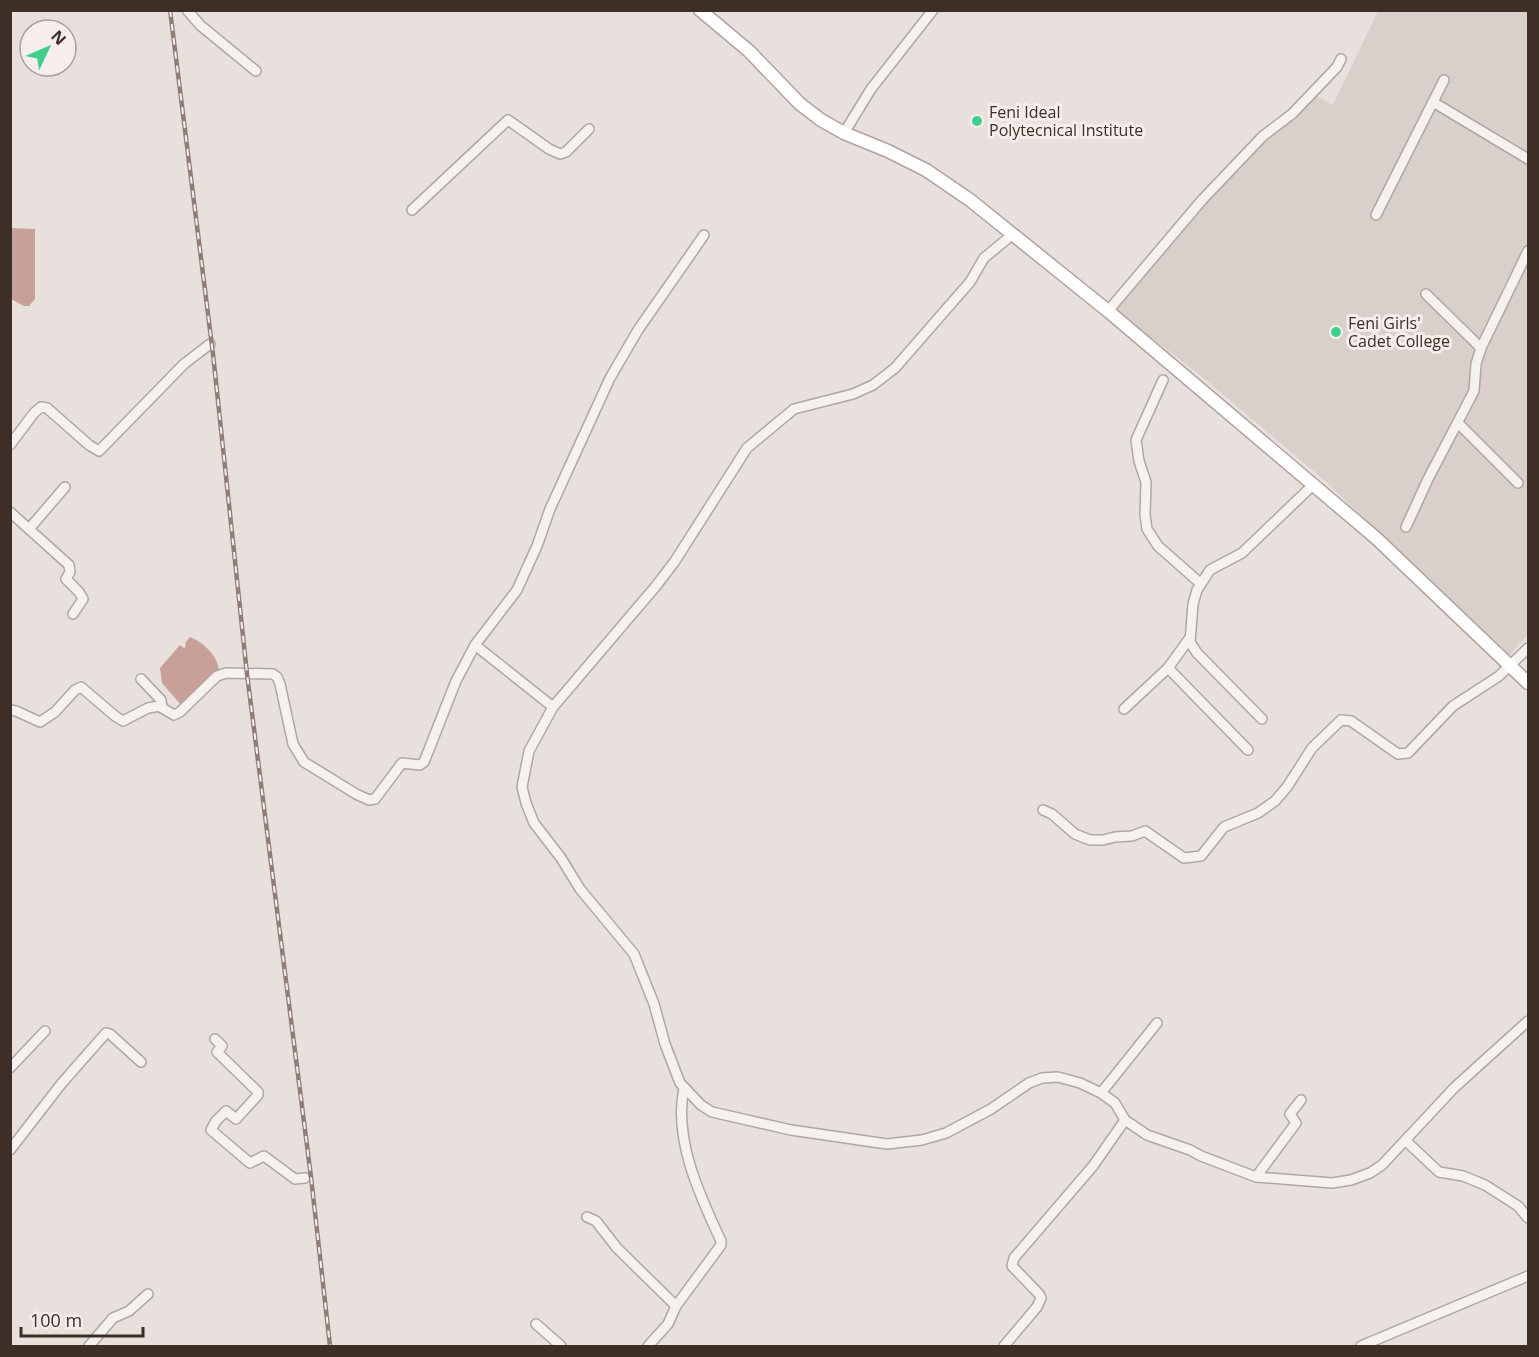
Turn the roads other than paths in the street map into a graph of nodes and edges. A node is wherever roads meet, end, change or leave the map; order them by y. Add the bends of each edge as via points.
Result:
1 (187, 10) edge
2 (700, 10) edge
3 (933, 10) edge
4 (1341, 59) dead end
5 (256, 71) dead end
6 (1444, 80) dead end
7 (1433, 102) junction
8 (589, 129) dead end
9 (844, 133) junction
10 (1528, 159) edge
11 (412, 210) dead end
12 (1376, 214) dead end
13 (1013, 234) junction
14 (704, 236) dead end
15 (1528, 251) edge
16 (1426, 294) dead end
17 (1108, 311) junction
18 (210, 344) dead end
19 (1481, 348) junction
20 (1163, 380) dead end
21 (1458, 423) junction
22 (10, 445) edge
23 (1518, 483) dead end
24 (1313, 485) junction
25 (65, 487) dead end
26 (10, 512) edge
27 (1406, 527) dead end
28 (29, 529) junction
29 (1200, 583) junction
30 (73, 614) dead end
31 (1189, 639) junction
32 (475, 645) junction
33 (1528, 648) edge
34 (1510, 666) junction
35 (1168, 668) junction
36 (141, 679) dead end
37 (1528, 683) edge
38 (553, 707) junction
39 (162, 708) junction
40 (10, 710) edge
41 (1124, 710) dead end
42 (1262, 719) dead end
43 (1248, 750) dead end
44 (1043, 810) dead end
45 (1528, 1021) edge
46 (1157, 1023) dead end
47 (45, 1031) dead end
48 (215, 1039) dead end
49 (141, 1062) dead end
50 (10, 1068) edge
51 (684, 1088) junction
52 (1101, 1093) junction
53 (1301, 1100) dead end
54 (1125, 1120) junction
55 (1406, 1141) junction
56 (10, 1150) edge
57 (1256, 1177) junction
58 (305, 1178) dead end
59 (587, 1217) dead end
60 (1528, 1218) edge
61 (1528, 1276) edge
62 (148, 1294) dead end
63 (676, 1306) junction
64 (536, 1324) dead end
65 (89, 1347) edge
66 (561, 1347) edge
67 (648, 1347) edge
68 (1004, 1347) edge
69 (1361, 1347) edge

1 - 5 street
2 - 9 main road via 749,51 800,104
3 - 9 street via 871,89
4 - 17 street via 1299,106 1263,136 1202,200
6 - 7 street
7 - 10 street
7 - 12 street
8 - 11 street via 560,154 508,120
9 - 13 main road via 926,170
13 - 17 main road
13 - 38 street via 984,258 970,282 896,368 853,394 794,409 747,448 675,561
14 - 32 street via 610,378 517,590
15 - 19 street
16 - 19 street
17 - 24 main road
18 - 22 street via 184,364 99,451 42,407
19 - 21 street via 1474,392
20 - 29 street via 1136,440 1146,482 1145,515 1158,546
21 - 23 street
21 - 27 street
24 - 29 street via 1242,553 1210,570
24 - 34 main road via 1376,538
25 - 28 street
26 - 28 street
28 - 30 street via 69,565 66,579 83,599
29 - 31 street
31 - 35 street
31 - 42 street via 1197,653
32 - 38 street
32 - 39 street via 456,681 424,762 402,763 375,800 356,794 304,762 293,744 278,677 273,674 226,673 217,676 180,712 174,715
33 - 34 street
34 - 37 main road
34 - 44 street via 1453,706 1408,753 1398,754 1351,721 1341,720 1312,748 1275,801 1224,827 1201,856 1184,858 1145,831 1090,840 1075,834
35 - 41 street
35 - 43 street
36 - 39 street via 161,700
38 - 51 street via 529,751 522,787 526,803 534,823 580,889 634,954
39 - 40 street via 148,708 123,721 81,687 40,722
45 - 55 street via 1455,1087
46 - 52 street
47 - 50 street
48 - 58 street via 222,1046 217,1052 258,1095 236,1119 226,1111 211,1130 250,1162 264,1156 295,1179
49 - 56 street via 106,1033
51 - 52 street via 712,1112 790,1130 888,1144 946,1133 1042,1078 1058,1077
51 - 63 street via 680,1105 687,1153 696,1188 721,1245
52 - 54 street via 1115,1103
53 - 57 street via 1290,1114 1296,1123
54 - 57 street via 1147,1135
54 - 68 street via 1093,1166 1014,1258 1012,1266 1041,1298
55 - 57 street via 1382,1165 1351,1180 1332,1183
55 - 60 street via 1439,1172 1485,1185 1518,1206
59 - 63 street via 596,1221 617,1248
61 - 69 street
62 - 65 street via 129,1311 113,1318
63 - 67 street via 668,1324
64 - 66 street

